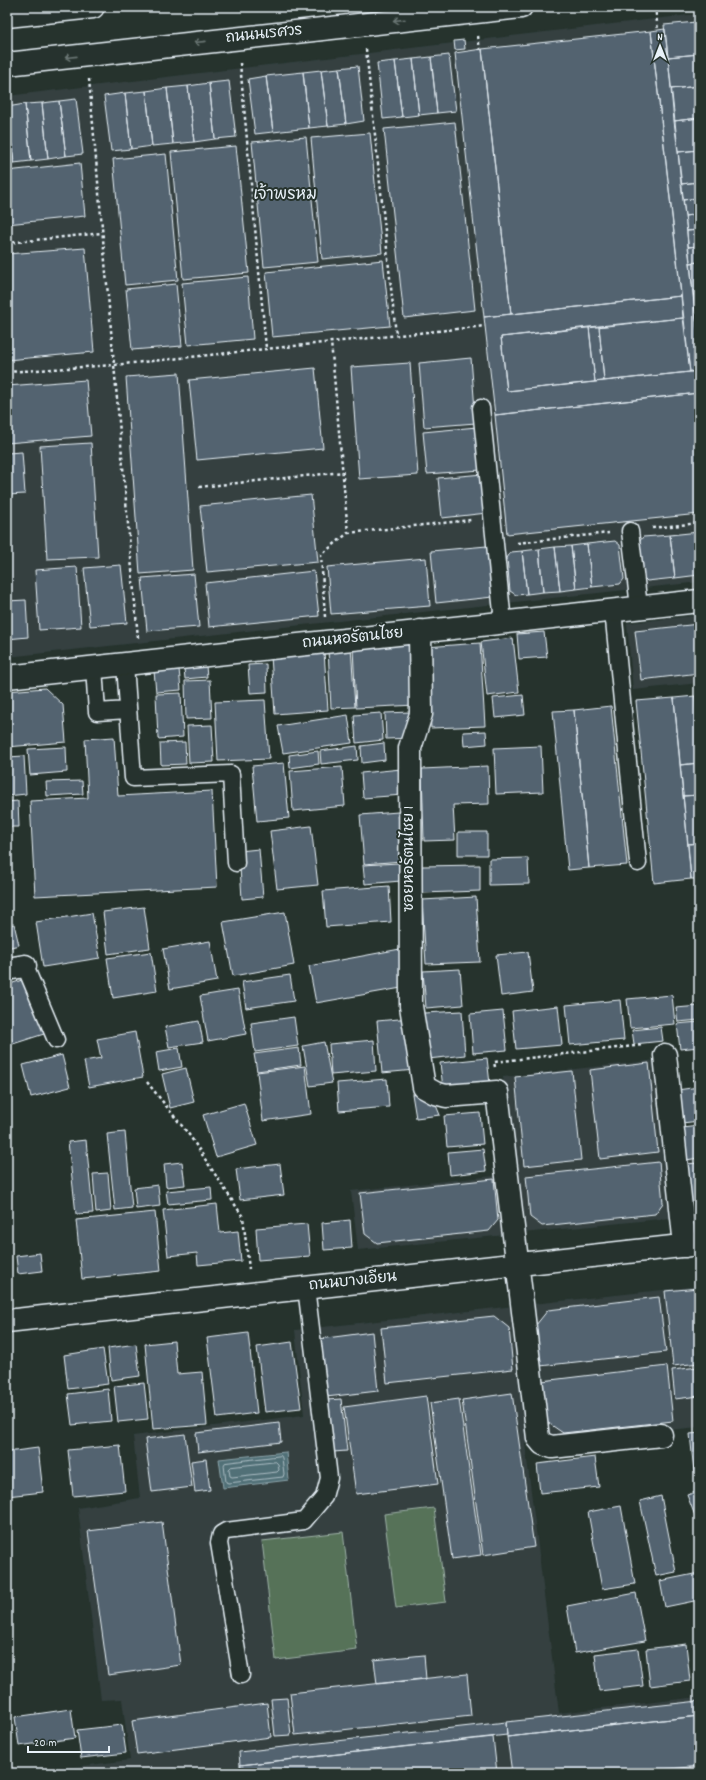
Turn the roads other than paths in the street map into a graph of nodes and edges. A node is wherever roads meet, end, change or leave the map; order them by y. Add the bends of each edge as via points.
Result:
1 (93, 7) edge
2 (522, 7) edge
3 (7, 16) edge
4 (7, 64) edge
5 (481, 408) dead end
6 (630, 531) road end
7 (699, 601) edge
8 (639, 607) junction
9 (613, 610) junction
10 (503, 622) junction
11 (420, 631) junction
12 (133, 663) junction
13 (94, 667) junction
14 (7, 677) edge
15 (128, 710) junction
16 (236, 863) dead end
17 (638, 863) dead end
18 (16, 967) edge
19 (56, 1040) dead end
20 (665, 1054) road end
21 (692, 1245) edge
22 (518, 1264) junction
23 (306, 1287) junction
24 (7, 1321) edge
25 (661, 1435) dead end
26 (241, 1675) dead end

1 - 3 street
2 -> 4 street, ถนนนเรศวร
5 - 10 lane
6 - 8 lane
7 - 8 street, ถนนหอรัตนไชย
8 - 9 street, ถนนหอรัตนไชย
9 - 10 street, ถนนหอรัตนไชย
9 - 17 lane
10 - 11 street, ถนนหอรัตนไชย
11 - 12 street, ถนนหอรัตนไชย
11 - 22 street, ซอยหอรัตนไชย 1 via 421,714 410,748 411,1006 424,1087 446,1096 497,1092
12 - 13 street, ถนนหอรัตนไชย
12 - 15 lane
13 - 14 street, ถนนหอรัตนไชย
13 - 15 lane via 97,712
15 - 16 lane via 133,778 231,774
18 - 19 lane
20 - 21 street
21 - 22 street, ถนนบางเอียน
22 - 23 street, ถนนบางเอียน
22 - 25 street via 538,1438 543,1444 552,1447
23 - 24 street, ถนนบางเอียน
23 - 26 lane via 329,1478 324,1497 304,1521 226,1531 221,1534 219,1542

